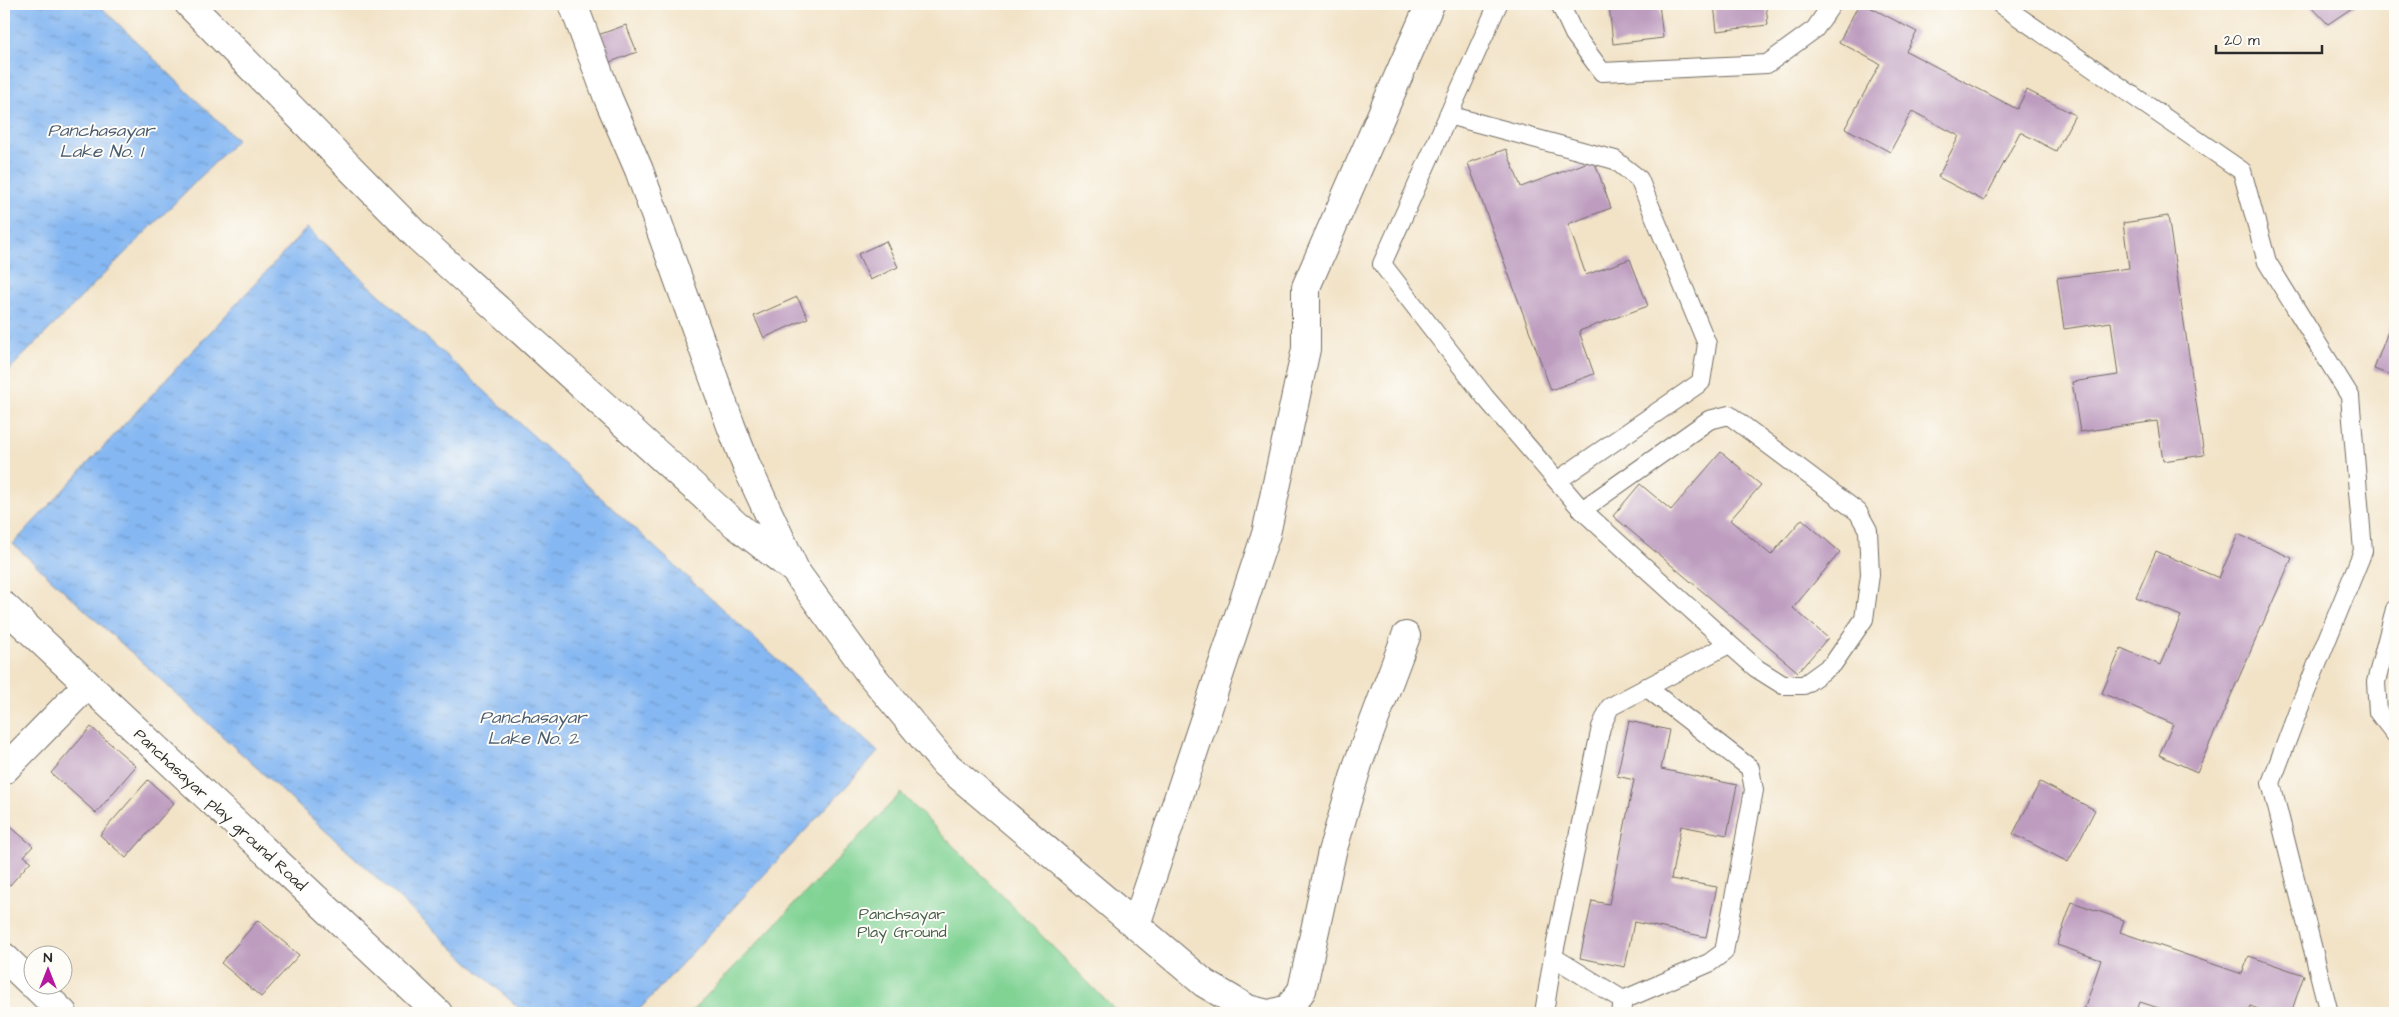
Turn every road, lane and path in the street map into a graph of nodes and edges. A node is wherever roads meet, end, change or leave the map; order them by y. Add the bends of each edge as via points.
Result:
1 (189, 4) edge
2 (574, 4) edge
3 (1430, 4) edge
4 (1498, 4) edge
5 (1560, 4) edge
6 (1832, 4) edge
7 (2000, 4) edge
8 (1448, 115) junction
9 (1557, 481) junction
10 (1582, 510) junction
11 (796, 572) junction
12 (4, 606) edge
13 (2395, 609) edge
14 (1406, 636) dead end
15 (1728, 644) junction
16 (87, 685) junction
17 (1646, 687) junction
18 (2395, 734) edge
19 (4, 770) edge
20 (1136, 925) junction
21 (4, 957) edge
22 (1553, 957) junction
23 (22, 974) edge
24 (43, 994) edge
25 (1622, 1007) edge
26 (63, 1013) edge
27 (438, 1013) edge
28 (1264, 1013) edge
29 (1273, 1013) edge
30 (1544, 1013) edge
31 (2329, 1013) edge

1 - 11 street via 419,238 736,525
2 - 11 street via 608,98 639,170 747,467
3 - 20 street via 1306,287 1306,348 1266,534
4 - 8 lane
5 - 6 lane via 1574,34 1602,72 1767,64 1815,29
7 - 31 lane via 2242,171 2267,262 2350,396 2363,550 2271,783
8 - 9 lane via 1382,264 1485,397
8 - 9 lane via 1615,160 1639,179 1707,344 1701,382
9 - 10 lane
10 - 15 lane
10 - 15 lane via 1709,420 1729,415 1858,512 1868,530 1870,575 1864,619 1832,664 1804,685 1783,685 1756,668
11 - 20 street via 867,670 945,764
12 - 16 street, Panchasayar play ground Road
13 - 18 lane via 2376,682 2378,712
14 - 29 street via 1358,764 1332,852 1302,990 1288,1009
15 - 17 lane
16 - 19 street
16 - 27 street, Panchasayar play ground Road
17 - 22 lane via 1610,707 1601,727
17 - 25 lane via 1750,768 1754,790 1724,952 1709,963
20 - 28 street via 1204,983 1248,1009
21 - 23 street
22 - 25 lane
22 - 30 lane
24 - 26 street

